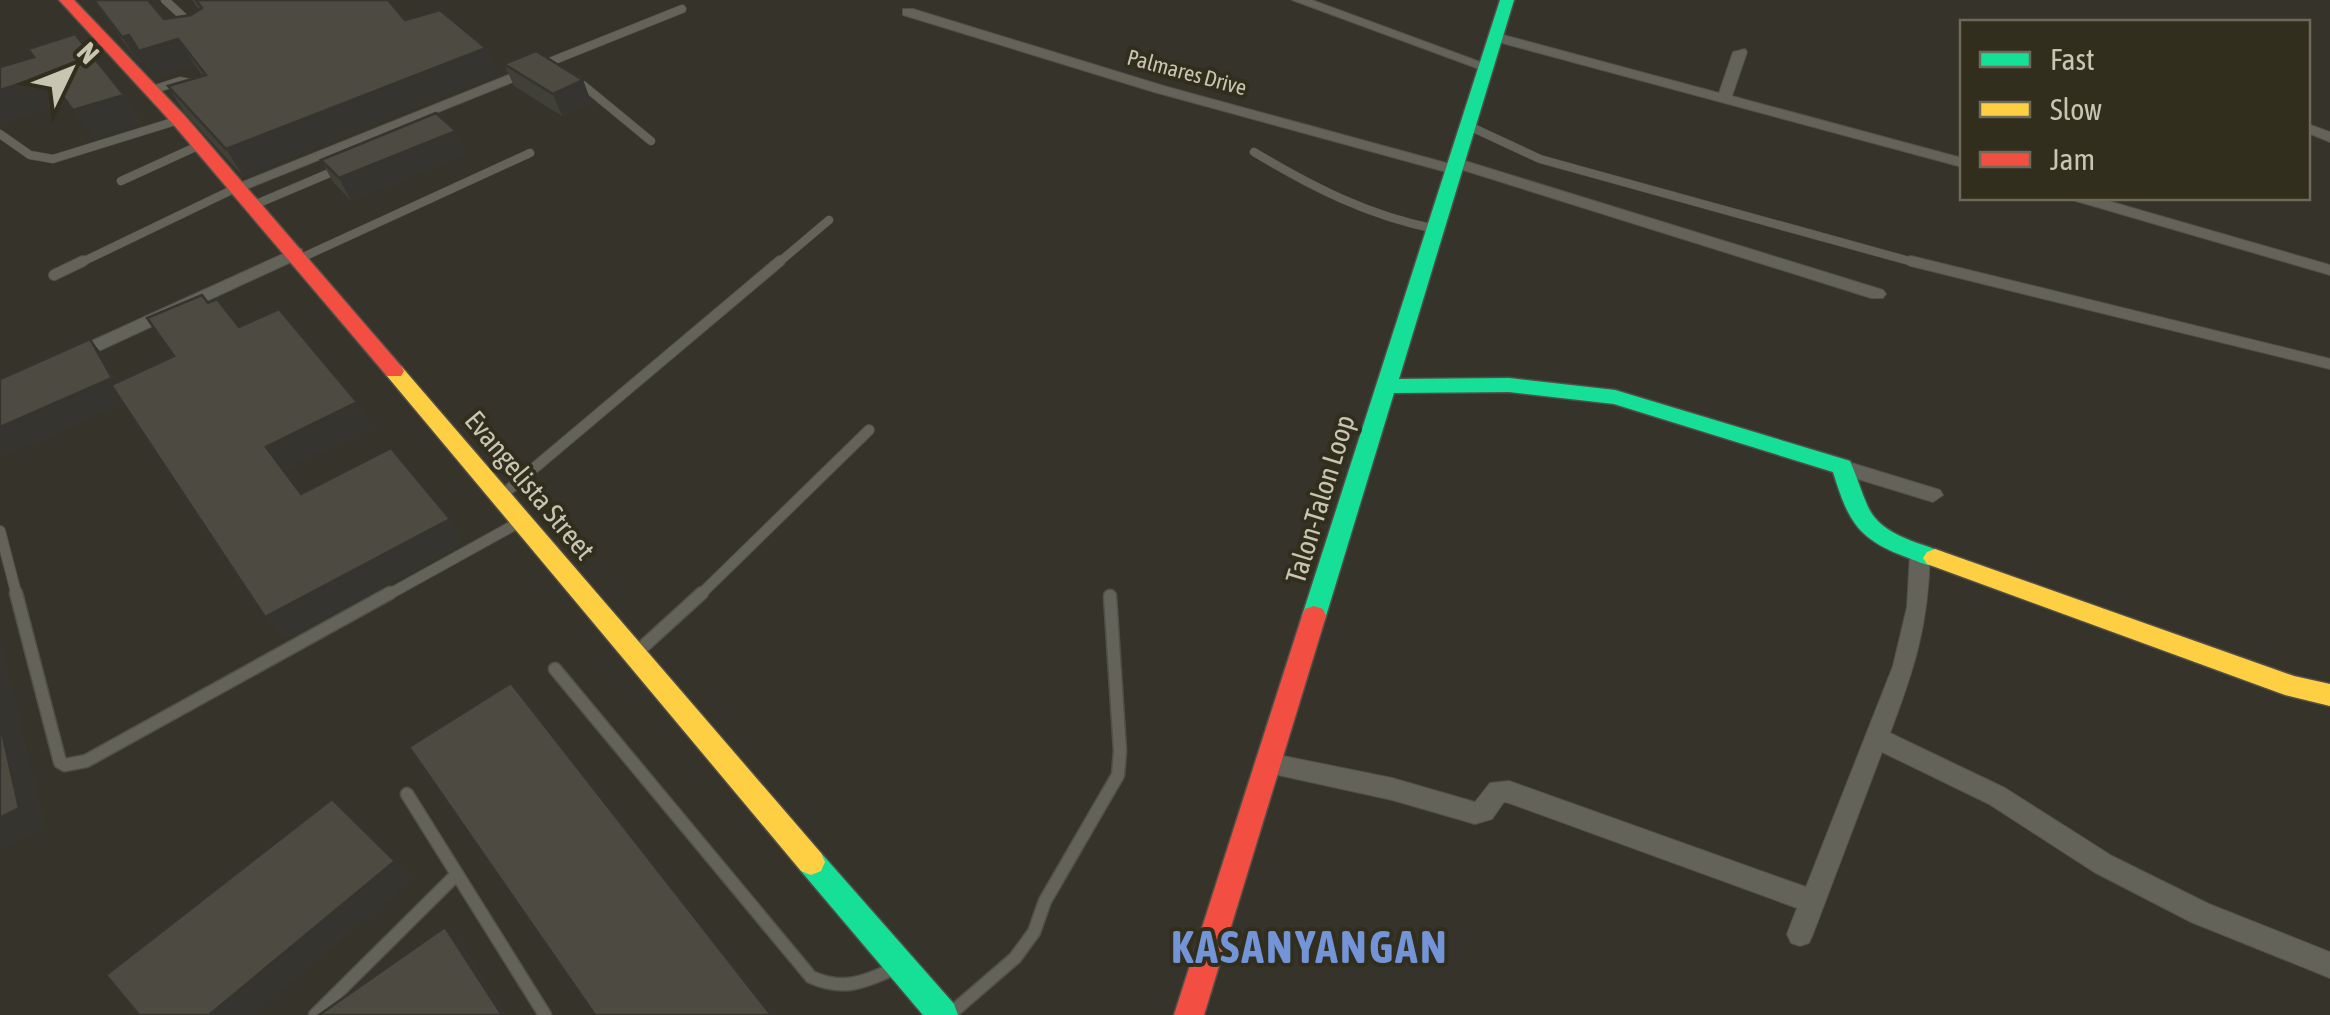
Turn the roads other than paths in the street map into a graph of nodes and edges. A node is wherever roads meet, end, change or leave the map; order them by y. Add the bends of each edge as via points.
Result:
1 (66, 0) edge
2 (165, 0) edge
3 (1299, 0) edge
4 (1507, 0) edge
5 (682, 9) dead end
6 (908, 12) dead end
7 (203, 34) edge
8 (1496, 37) junction
9 (1740, 52) dead end
10 (552, 61) junction
11 (1487, 67) junction
12 (149, 91) junction
13 (212, 98) edge
14 (1724, 98) junction
15 (179, 120) junction
16 (1469, 126) junction
17 (0, 134) edge
18 (650, 141) dead end
19 (201, 145) junction
20 (530, 152) dead end
21 (1254, 152) dead end
22 (1960, 162) edge
23 (348, 165) edge
24 (1456, 166) junction
25 (121, 181) dead end
26 (246, 196) junction
27 (2089, 200) edge
28 (830, 220) dead end
29 (1438, 230) junction
30 (298, 256) junction
31 (2330, 270) edge
32 (54, 275) dead end
33 (1878, 294) dead end
34 (2330, 364) edge
35 (52, 366) edge
36 (1387, 386) junction
37 (869, 430) dead end
38 (1842, 467) junction
39 (1933, 495) dead end
40 (499, 498) junction
41 (520, 522) junction
42 (0, 532) edge
43 (1920, 554) junction
44 (1110, 596) dead end
45 (636, 654) junction
46 (555, 669) dead end
47 (2330, 695) edge
48 (1875, 737) junction
49 (1269, 763) junction
50 (407, 794) dead end
51 (454, 876) junction
52 (1814, 902) junction
53 (1800, 934) dead end
54 (2330, 965) edge
55 (901, 966) junction
56 (315, 1015) edge
57 (544, 1015) edge
58 (946, 1015) edge
59 (1189, 1015) edge

1 - 12 street, Evangelista Street via 92,20 101,52
2 - 7 lane
3 - 11 street
4 - 8 street, Talon-Talon Loop
5 - 10 lane
6 - 24 street, Palmares Drive via 1158,89
8 - 11 street, Talon-Talon Loop
8 - 14 street
9 - 14 street
10 - 18 lane
10 - 26 street
11 - 16 street, Talon-Talon Loop
12 - 13 lane via 188,80
12 - 15 street, Evangelista Street
14 - 22 street
15 - 17 lane via 52,159 30,155
15 - 19 street, Evangelista Street
16 - 24 street, Talon-Talon Loop
16 - 34 lane via 1559,164 1925,265
19 - 25 lane
19 - 26 street, Evangelista Street
20 - 30 lane
21 - 29 lane via 1358,209
23 - 26 lane
24 - 29 street, Talon-Talon Loop
24 - 33 street, Palmares Drive
26 - 30 street, Evangelista Street
26 - 32 lane
27 - 31 street
28 - 40 lane
29 - 36 street, Talon-Talon Loop
30 - 35 street
30 - 40 street, Evangelista Street
36 - 38 street via 1509,384 1615,397
36 - 49 street, Talon-Talon Loop
37 - 45 lane
38 - 39 street
38 - 43 street via 1866,528
40 - 41 street, Evangelista Street
41 - 42 lane via 86,760 65,765
41 - 45 street, Evangelista Street
43 - 47 street
43 - 48 street via 1918,607 1904,666
44 - 58 lane via 1118,775 1034,932 1015,958
45 - 55 street, Evangelista Street
46 - 55 lane via 811,977 833,988 859,985
48 - 52 street
48 - 54 street via 1997,796 2103,864 2200,913
49 - 52 street via 1475,812 1498,791 1509,792
49 - 59 street, Talon-Talon Loop
50 - 51 lane
51 - 56 lane
51 - 57 lane
52 - 53 street
55 - 58 street, Evangelista Street

